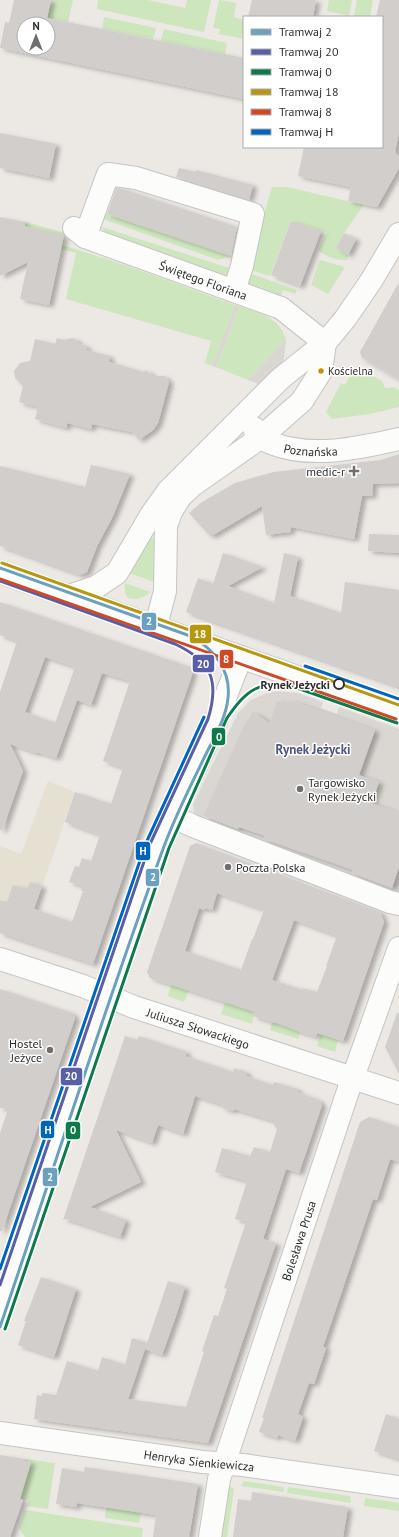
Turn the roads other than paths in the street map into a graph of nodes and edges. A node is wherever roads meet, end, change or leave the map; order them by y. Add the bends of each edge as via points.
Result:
1 (399, 234) edge
2 (234, 291) junction
3 (325, 343) junction
4 (255, 403) junction
5 (260, 438) junction
6 (399, 440) edge
7 (0, 572) edge
8 (69, 596) junction
9 (156, 626) junction
10 (241, 657) junction
11 (275, 669) junction
12 (399, 703) edge
13 (399, 713) edge
14 (172, 816) junction
15 (399, 904) edge
16 (399, 948) edge
17 (0, 959) edge
18 (108, 995) junction
19 (353, 1077) junction
20 (399, 1093) edge
21 (0, 1313) edge
22 (0, 1433) edge
23 (225, 1463) junction
24 (399, 1487) edge
25 (210, 1537) edge

1 - 3 street via 346,319
2 - 2 street, Świętego Floriana via 80,232 108,174 136,178 254,214
2 - 3 street, Świętego Floriana via 281,308
3 - 4 street
3 - 5 street via 321,371 302,401
4 - 5 street via 252,421
4 - 8 street via 168,491 117,573 96,588
5 - 6 street, Poznańska via 284,448 309,450 352,448
5 - 9 street via 193,485 170,512 166,526 165,591
7 - 8 street
8 - 9 street
9 - 10 street
10 - 11 street
10 - 14 street via 212,729
11 - 12 street via 306,670
11 - 13 street
14 - 15 street
14 - 18 street
16 - 19 street, Bolesława Prusa
17 - 18 street, Juliusza Słowackiego
18 - 19 street, Juliusza Słowackiego via 134,1007
18 - 21 street
19 - 20 street, Juliusza Słowackiego
19 - 23 street, Bolesława Prusa
22 - 23 street, Henryka Sienkiewicza
23 - 24 street, Henryka Sienkiewicza
23 - 25 street, Bolesława Prusa via 218,1479

